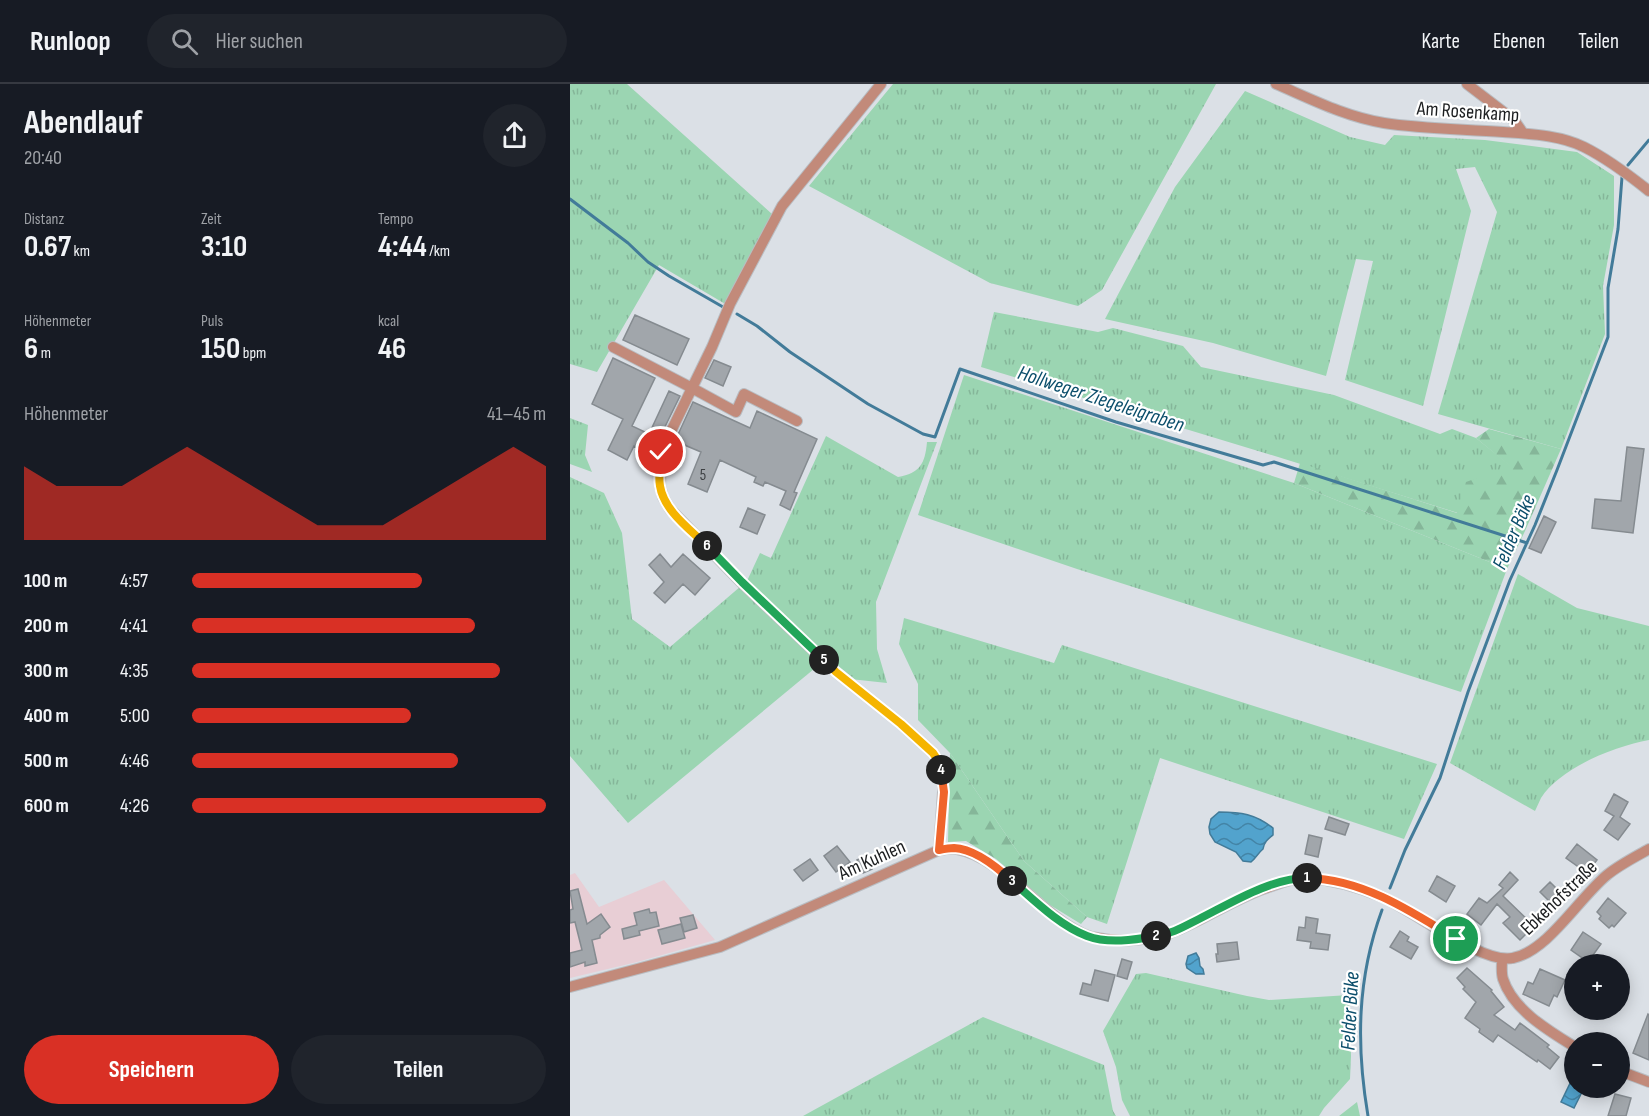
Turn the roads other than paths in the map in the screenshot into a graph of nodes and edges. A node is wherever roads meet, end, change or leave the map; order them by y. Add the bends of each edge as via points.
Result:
1 (881, 84) edge
2 (1276, 84) edge
3 (1467, 84) edge
4 (1523, 133) junction
5 (1649, 191) edge
6 (613, 346) dead end
7 (692, 388) junction
8 (796, 420) dead end
9 (1649, 849) edge
10 (939, 850) junction
11 (1502, 960) junction
12 (570, 987) edge
13 (1564, 1040) edge
14 (1630, 1075) edge
15 (1649, 1083) edge

1 - 7 street via 782,206 730,304
2 - 4 street, Am Rosenkamp via 1369,120
3 - 4 street via 1514,120
4 - 5 street, Am Rosenkamp via 1583,146
6 - 7 street
7 - 8 street via 736,412 744,394
7 - 10 street via 661,452 663,497 670,509 830,667 933,753 943,775
9 - 11 street, Ebkehofstraße via 1607,875 1541,944 1527,954
10 - 11 street, Am Kuhlen via 965,850 982,858 1061,921 1089,937 1127,940 1161,936 1250,893 1296,878 1311,878 1380,896 1486,955
10 - 12 street, Am Kuhlen via 720,947
11 - 13 street via 1502,978 1514,999 1538,1023
14 - 15 street

